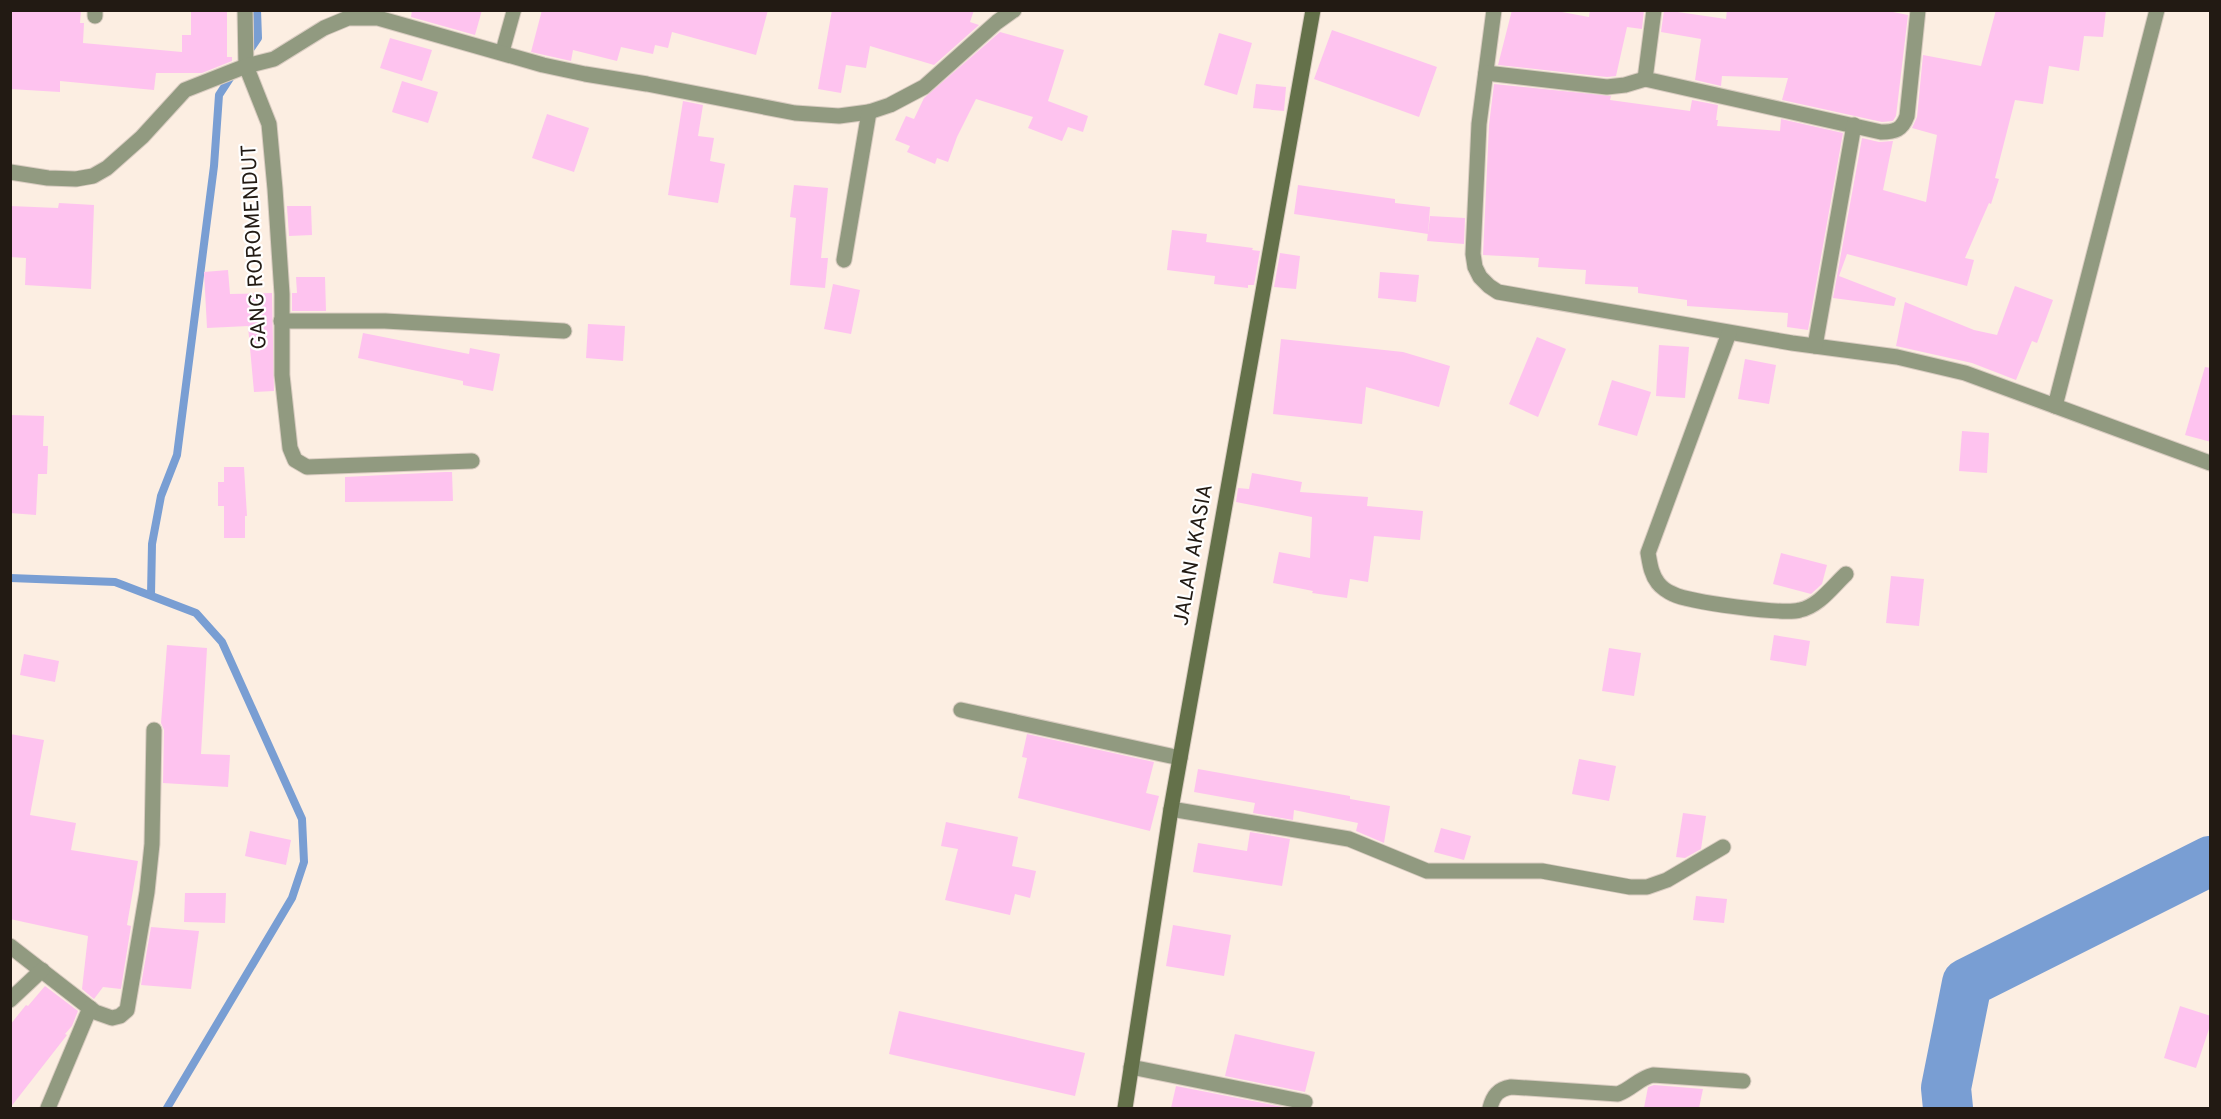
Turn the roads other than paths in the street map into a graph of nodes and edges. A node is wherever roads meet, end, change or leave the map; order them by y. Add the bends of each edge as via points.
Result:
1 (245, 10) edge
2 (514, 10) edge
3 (1014, 10) edge
4 (1313, 10) edge
5 (1494, 10) edge
6 (1654, 10) edge
7 (1918, 10) edge
8 (2157, 10) edge
9 (502, 53) junction
10 (246, 66) junction
11 (1486, 73) junction
12 (1645, 79) junction
13 (869, 112) junction
14 (1854, 125) junction
15 (10, 172) edge
16 (844, 260) dead end
17 (281, 321) junction
18 (564, 331) dead end
19 (1729, 333) junction
20 (1815, 346) junction
21 (2055, 406) junction
22 (472, 461) dead end
23 (2211, 463) edge
24 (1846, 574) dead end
25 (961, 710) dead end
26 (154, 730) dead end
27 (1180, 758) junction
28 (1171, 808) junction
29 (1723, 846) dead end
30 (10, 946) edge
31 (42, 970) junction
32 (10, 1000) edge
33 (90, 1008) junction
34 (1131, 1067) junction
35 (1743, 1081) dead end
36 (1305, 1102) dead end
37 (48, 1108) edge
38 (1125, 1108) edge
39 (1490, 1108) edge

1 - 10 street, GANG ROROMENDUT
2 - 9 lane
3 - 13 street via 924,87
4 - 27 street, JALAN AKASIA
5 - 11 street
6 - 12 street
7 - 14 street via 1904,124 1891,132
8 - 21 street
9 - 10 street via 378,18 348,18 274,59
9 - 13 street via 585,74 795,113 839,116
10 - 15 street via 185,90 141,137 93,176 48,178
10 - 17 street, GANG ROROMENDUT via 268,124
11 - 12 street via 1607,87
11 - 19 street via 1479,124 1473,254 1480,278 1498,292
12 - 14 street
13 - 16 street
14 - 20 street
17 - 18 street via 385,321
17 - 22 street, GANG ROROMENDUT via 282,375 290,448 295,460 307,467
19 - 20 street
19 - 24 street via 1648,553 1651,570 1658,583 1672,594 1690,600 1779,612 1814,605
20 - 21 street via 1897,357 1965,373
21 - 23 street
25 - 27 street
26 - 33 street via 152,844 127,1010 112,1018
27 - 28 street, JALAN AKASIA
28 - 29 street via 1349,839 1427,871 1542,871 1630,887 1647,887 1667,880
28 - 34 street, JALAN AKASIA
30 - 31 street
31 - 32 street
31 - 33 street
33 - 37 street
34 - 36 street
34 - 38 street, JALAN AKASIA
35 - 39 street via 1653,1075 1618,1094 1510,1087 1496,1093

